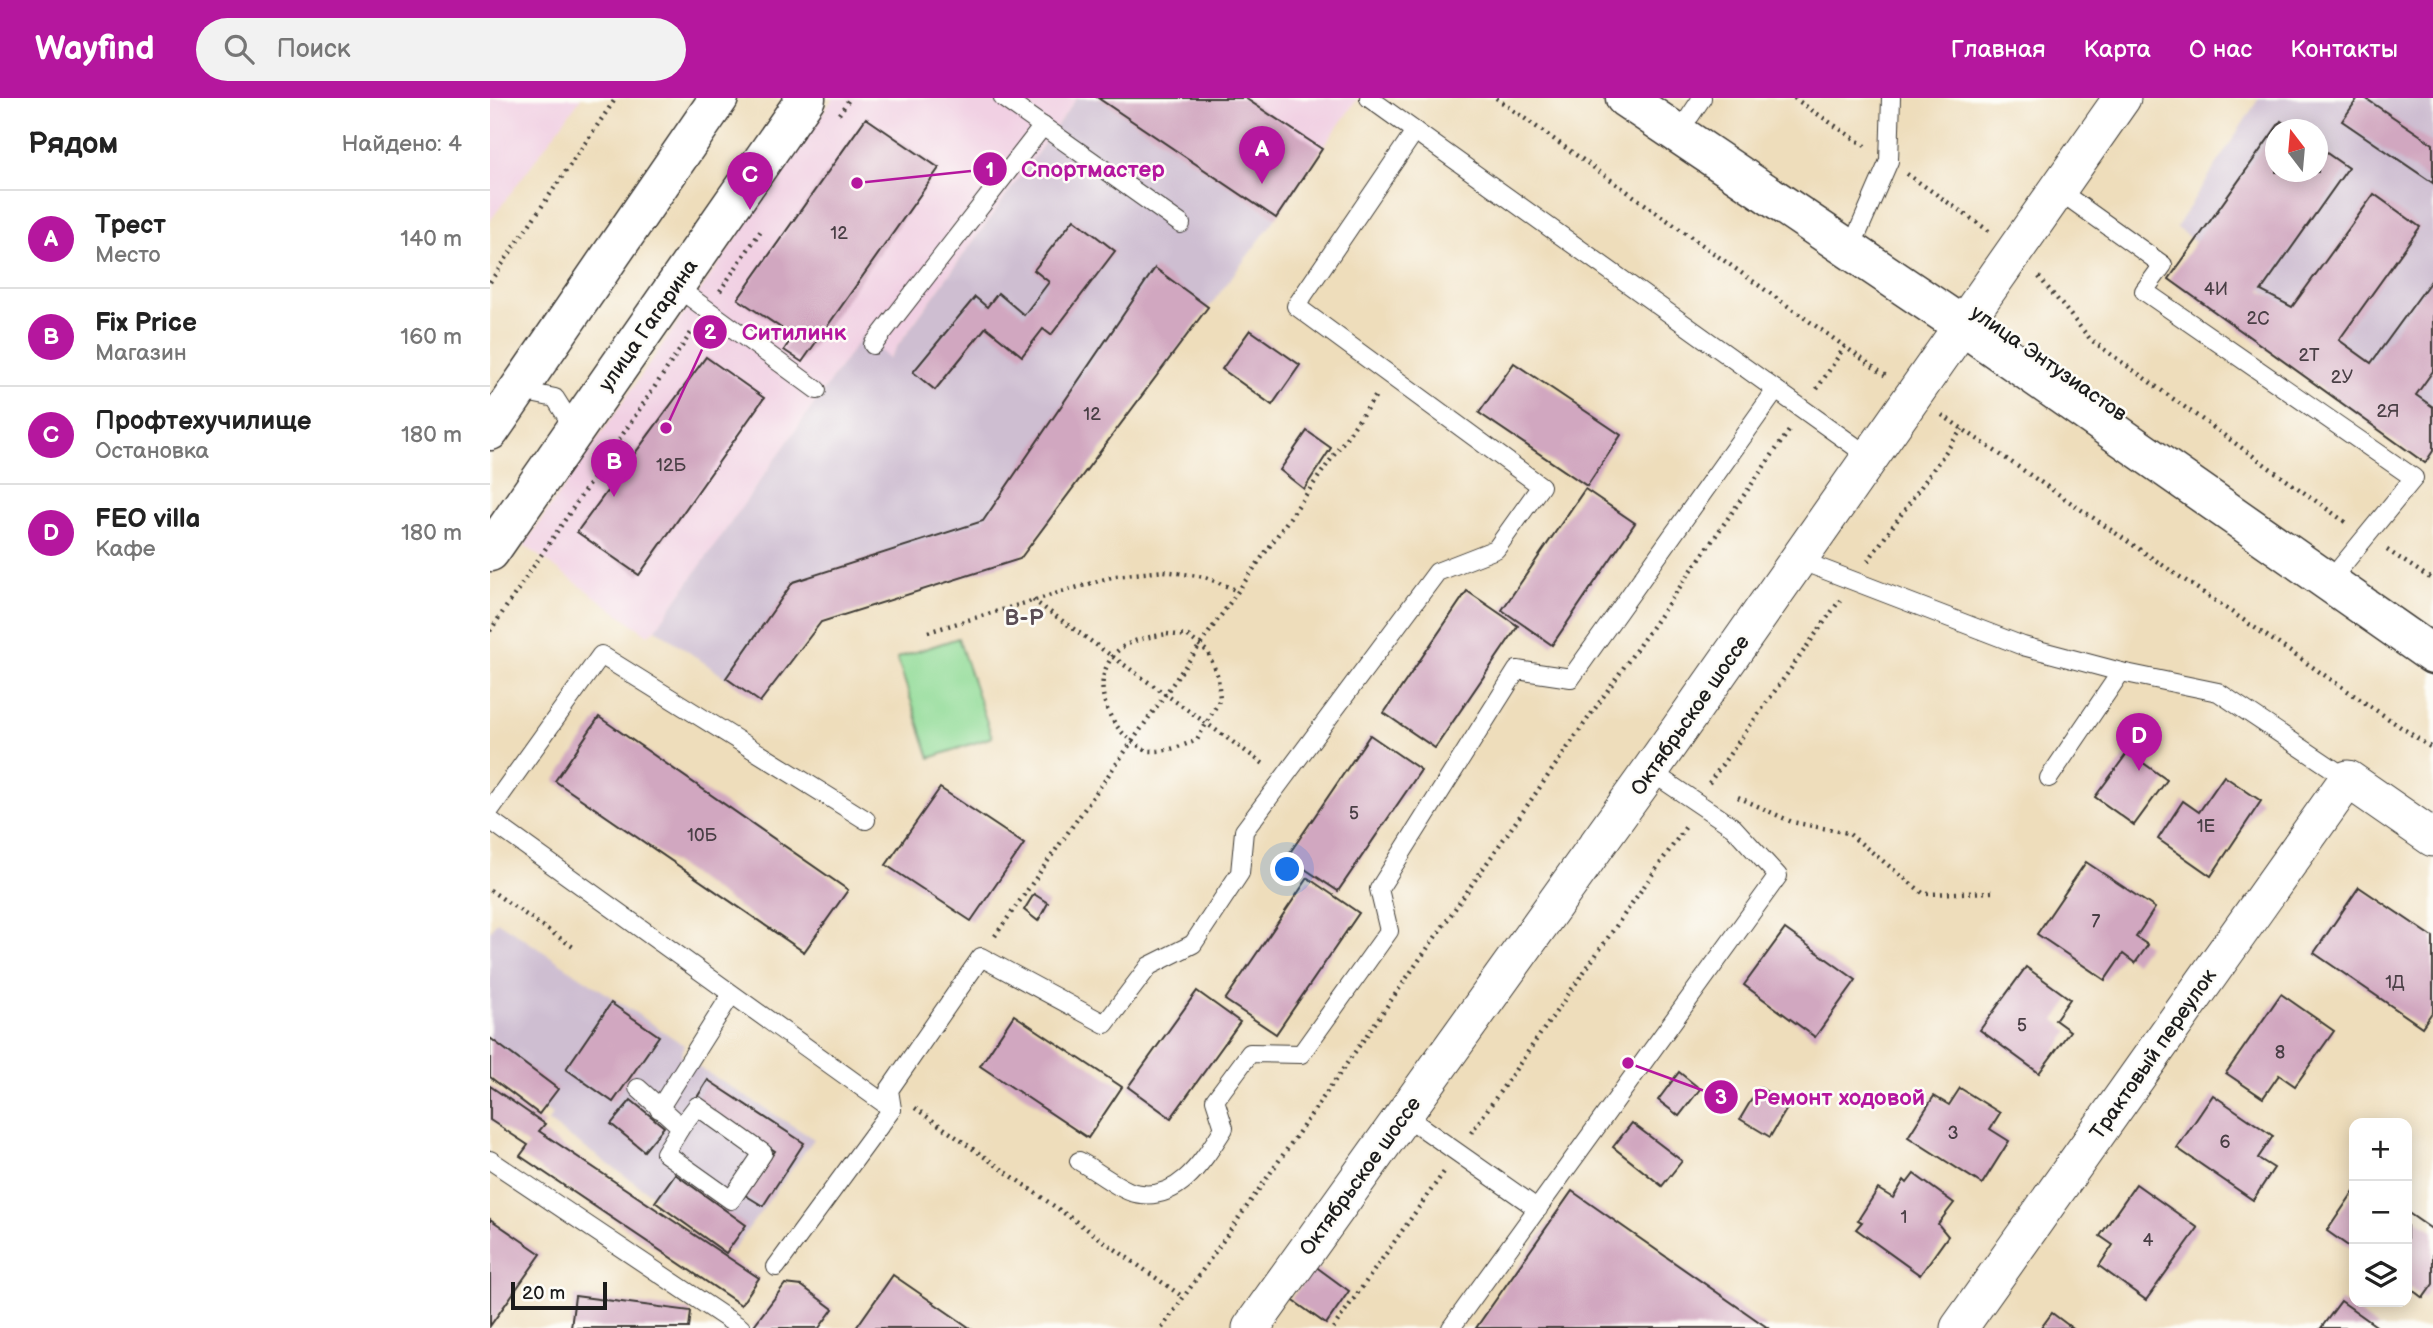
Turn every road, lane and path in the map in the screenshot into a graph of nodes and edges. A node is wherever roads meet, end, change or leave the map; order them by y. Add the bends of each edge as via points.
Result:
1 (616, 98) edge
2 (719, 98) edge
3 (850, 98) edge
4 (1003, 98) edge
5 (1369, 98) edge
6 (1496, 98) edge
7 (1625, 98) edge
8 (1794, 98) edge
9 (1891, 98) edge
10 (2122, 98) edge
11 (821, 109) edge
12 (1683, 112) edge
13 (1043, 126) junction
14 (1415, 131) junction
15 (1889, 161) junction
16 (2058, 190) junction
17 (767, 220) dead end
18 (1181, 224) dead end
19 (1852, 239) junction
20 (2017, 251) junction
21 (490, 282) edge
22 (675, 286) junction
23 (707, 309) junction
24 (1968, 318) junction
25 (873, 345) dead end
26 (1845, 346) junction
27 (1389, 377) junction
28 (817, 390) dead end
29 (1776, 390) junction
30 (1915, 396) junction
31 (1803, 410) junction
32 (500, 416) edge
33 (1962, 428) junction
34 (567, 442) junction
35 (1871, 458) junction
36 (2367, 538) junction
37 (490, 552) edge
38 (1799, 560) junction
39 (2341, 567) junction
40 (2433, 580) edge
41 (1854, 581) junction
42 (1238, 591) junction
43 (1032, 600) junction
44 (490, 631) edge
45 (2433, 631) edge
46 (928, 632) dead end
47 (1200, 646) junction
48 (2433, 655) edge
49 (1112, 657) junction
50 (2121, 672) junction
51 (1166, 695) junction
52 (1208, 724) junction
53 (1132, 741) junction
54 (2433, 749) edge
55 (1660, 757) junction
56 (1283, 778) junction
57 (2049, 778) dead end
58 (2348, 779) junction
59 (1709, 784) junction
60 (1721, 789) dead end
61 (1733, 795) dead end
62 (1701, 804) junction
63 (490, 810) edge
64 (490, 820) edge
65 (866, 820) dead end
66 (2433, 838) edge
67 (490, 890) edge
68 (1993, 892) dead end
69 (573, 947) dead end
70 (981, 957) junction
71 (731, 995) junction
72 (638, 1088) dead end
73 (889, 1090) junction
74 (659, 1109) junction
75 (892, 1109) junction
76 (1404, 1115) junction
77 (681, 1127) junction
78 (1457, 1153) junction
79 (490, 1160) edge
80 (1079, 1161) dead end
81 (1538, 1209) junction
82 (776, 1267) dead end
83 (1183, 1297) junction
84 (741, 1328) edge
85 (1162, 1328) edge
86 (1251, 1328) edge
87 (1333, 1328) edge
88 (1451, 1328) edge
89 (1959, 1328) edge

1 - 21 path
2 - 32 street
3 - 11 path
4 - 13 lane
5 - 14 lane
6 - 26 path
7 - 12 street, улица Энтузиастов
8 - 15 path
9 - 15 lane
10 - 16 street, Октябрьское шоссе
11 - 22 street, улица Гагарина
12 - 19 street, улица Энтузиастов
13 - 18 lane
13 - 25 lane
14 - 27 lane via 1296,306
14 - 29 lane
15 - 19 lane
15 - 20 path
16 - 20 street, Октябрьское шоссе
16 - 36 lane via 2163,265 2144,291 2414,478
17 - 23 path
19 - 24 street, улица Энтузиастов
20 - 24 street, Октябрьское шоссе
20 - 36 path via 2091,340
22 - 23 lane
22 - 34 street, улица Гагарина
23 - 28 lane
23 - 44 path
24 - 30 street, Октябрьское шоссе
24 - 39 street, улица Энтузиастов
24 - 48 street
26 - 30 path
26 - 31 path
27 - 42 path
27 - 56 lane via 1541,486 1496,549 1437,572
29 - 31 lane
29 - 80 lane via 1571,678 1517,670 1379,889 1389,931 1301,1054 1250,1053 1215,1100 1224,1128 1199,1167 1167,1193 1135,1193
30 - 33 path
30 - 35 street, Октябрьское шоссе
31 - 35 lane
31 - 83 path
32 - 34 lane via 531,393 555,398 568,417
33 - 41 path
33 - 54 path
34 - 37 street, улица Гагарина
35 - 38 street, Октябрьское шоссе
36 - 39 lane
36 - 40 path
38 - 41 lane
38 - 55 street, Октябрьское шоссе
39 - 45 street, улица Энтузиастов
41 - 50 lane via 2023,646
41 - 59 path
42 - 43 path via 1205,577 1164,571 1115,576
42 - 47 path
43 - 46 path
43 - 49 path
47 - 49 path via 1188,636 1167,634 1135,641
47 - 51 path
47 - 52 path via 1208,652 1218,677 1220,699
49 - 51 path
49 - 53 path via 1102,682 1106,709
50 - 57 lane
50 - 58 lane via 2218,692
51 - 52 path
51 - 53 path
52 - 53 path via 1197,740 1171,749 1147,751
52 - 56 path
53 - 70 path
55 - 59 path
55 - 62 lane
55 - 76 street, Октябрьское шоссе
56 - 70 lane via 1244,831 1240,873 1194,944 1149,965 1105,1024
58 - 66 street
58 - 89 street, Трактовый переулок
59 - 60 path
59 - 62 path
61 - 68 path via 1792,822 1847,833 1924,894
62 - 78 path
62 - 81 lane via 1734,827 1778,876
63 - 65 lane via 601,655
64 - 71 lane
67 - 69 path
70 - 73 lane
71 - 74 lane
71 - 75 lane
72 - 74 lane
73 - 75 lane
73 - 83 path
74 - 77 lane
75 - 82 lane
76 - 78 lane
76 - 86 street, Октябрьское шоссе
77 - 77 lane via 665,1153 731,1200 763,1153 697,1106
78 - 81 lane
78 - 87 path
79 - 84 lane
81 - 88 lane
83 - 85 path

